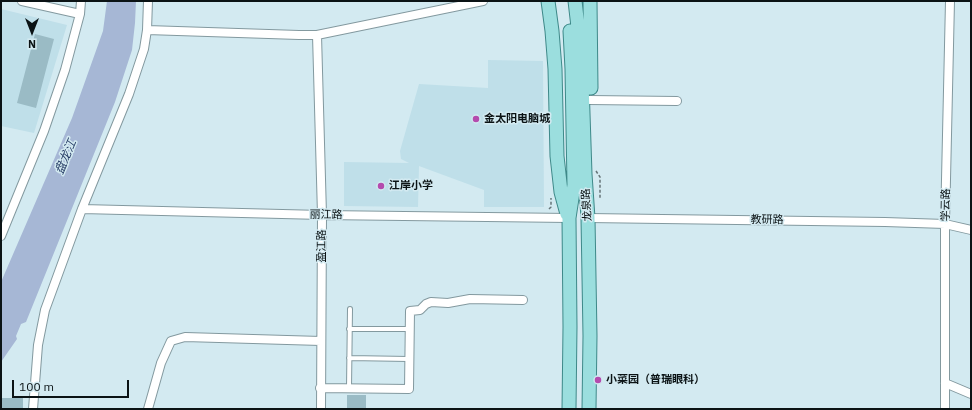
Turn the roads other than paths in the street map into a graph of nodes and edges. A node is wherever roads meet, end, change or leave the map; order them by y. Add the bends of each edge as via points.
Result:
1 (22, 1) edge
2 (82, 1) edge
3 (148, 1) edge
4 (482, 1) edge
5 (548, 1) edge
6 (556, 1) edge
7 (577, 1) edge
8 (950, 1) edge
9 (80, 14) junction
10 (147, 30) junction
11 (317, 35) junction
12 (589, 100) junction
13 (677, 101) dead end
14 (584, 127) junction
15 (82, 209) junction
16 (322, 215) junction
17 (569, 218) junction
18 (588, 218) junction
19 (946, 224) junction
20 (971, 230) edge
21 (1, 236) edge
22 (522, 300) dead end
23 (350, 309) dead end
24 (349, 329) junction
25 (410, 329) junction
26 (322, 341) junction
27 (349, 358) junction
28 (410, 359) junction
29 (945, 383) junction
30 (320, 388) junction
31 (349, 388) junction
32 (971, 394) edge
33 (33, 409) edge
34 (148, 409) edge
35 (320, 409) edge
36 (569, 409) edge
37 (589, 409) edge
38 (945, 409) edge

1 - 9 street
2 - 9 street
3 - 10 street
4 - 11 street
5 - 17 main road via 555,69 557,156 561,192
6 - 17 main road via 562,64 564,154
7 - 12 main road via 591,90
7 - 14 main road, 龙泉路 via 582,20
7 - 17 main road, 龙泉路 via 572,69 574,185
8 - 19 street, 学云路
9 - 21 street via 65,70 44,131
10 - 11 street
10 - 15 street via 144,49 129,94
11 - 16 street, 盈江路
12 - 13 street
12 - 14 main road
14 - 18 main road, 龙泉路
15 - 16 street, 丽江路
15 - 33 street via 45,310 38,345
16 - 17 street, 丽江路
16 - 26 street, 盈江路
17 - 36 main road, 龙泉路
18 - 19 street, 教研路
18 - 37 main road, 龙泉路
19 - 20 street, 教研路
19 - 29 street, 学云路
22 - 25 street via 470,299 448,303 431,302 420,310 410,311
23 - 24 lane
24 - 25 lane
24 - 27 lane
25 - 28 street
26 - 30 street, 盈江路
26 - 34 street via 185,337 171,341 161,363
27 - 28 lane
27 - 31 lane
28 - 31 street via 410,389
29 - 32 street
29 - 38 street, 学云路
30 - 31 street
30 - 35 street, 盈江路

